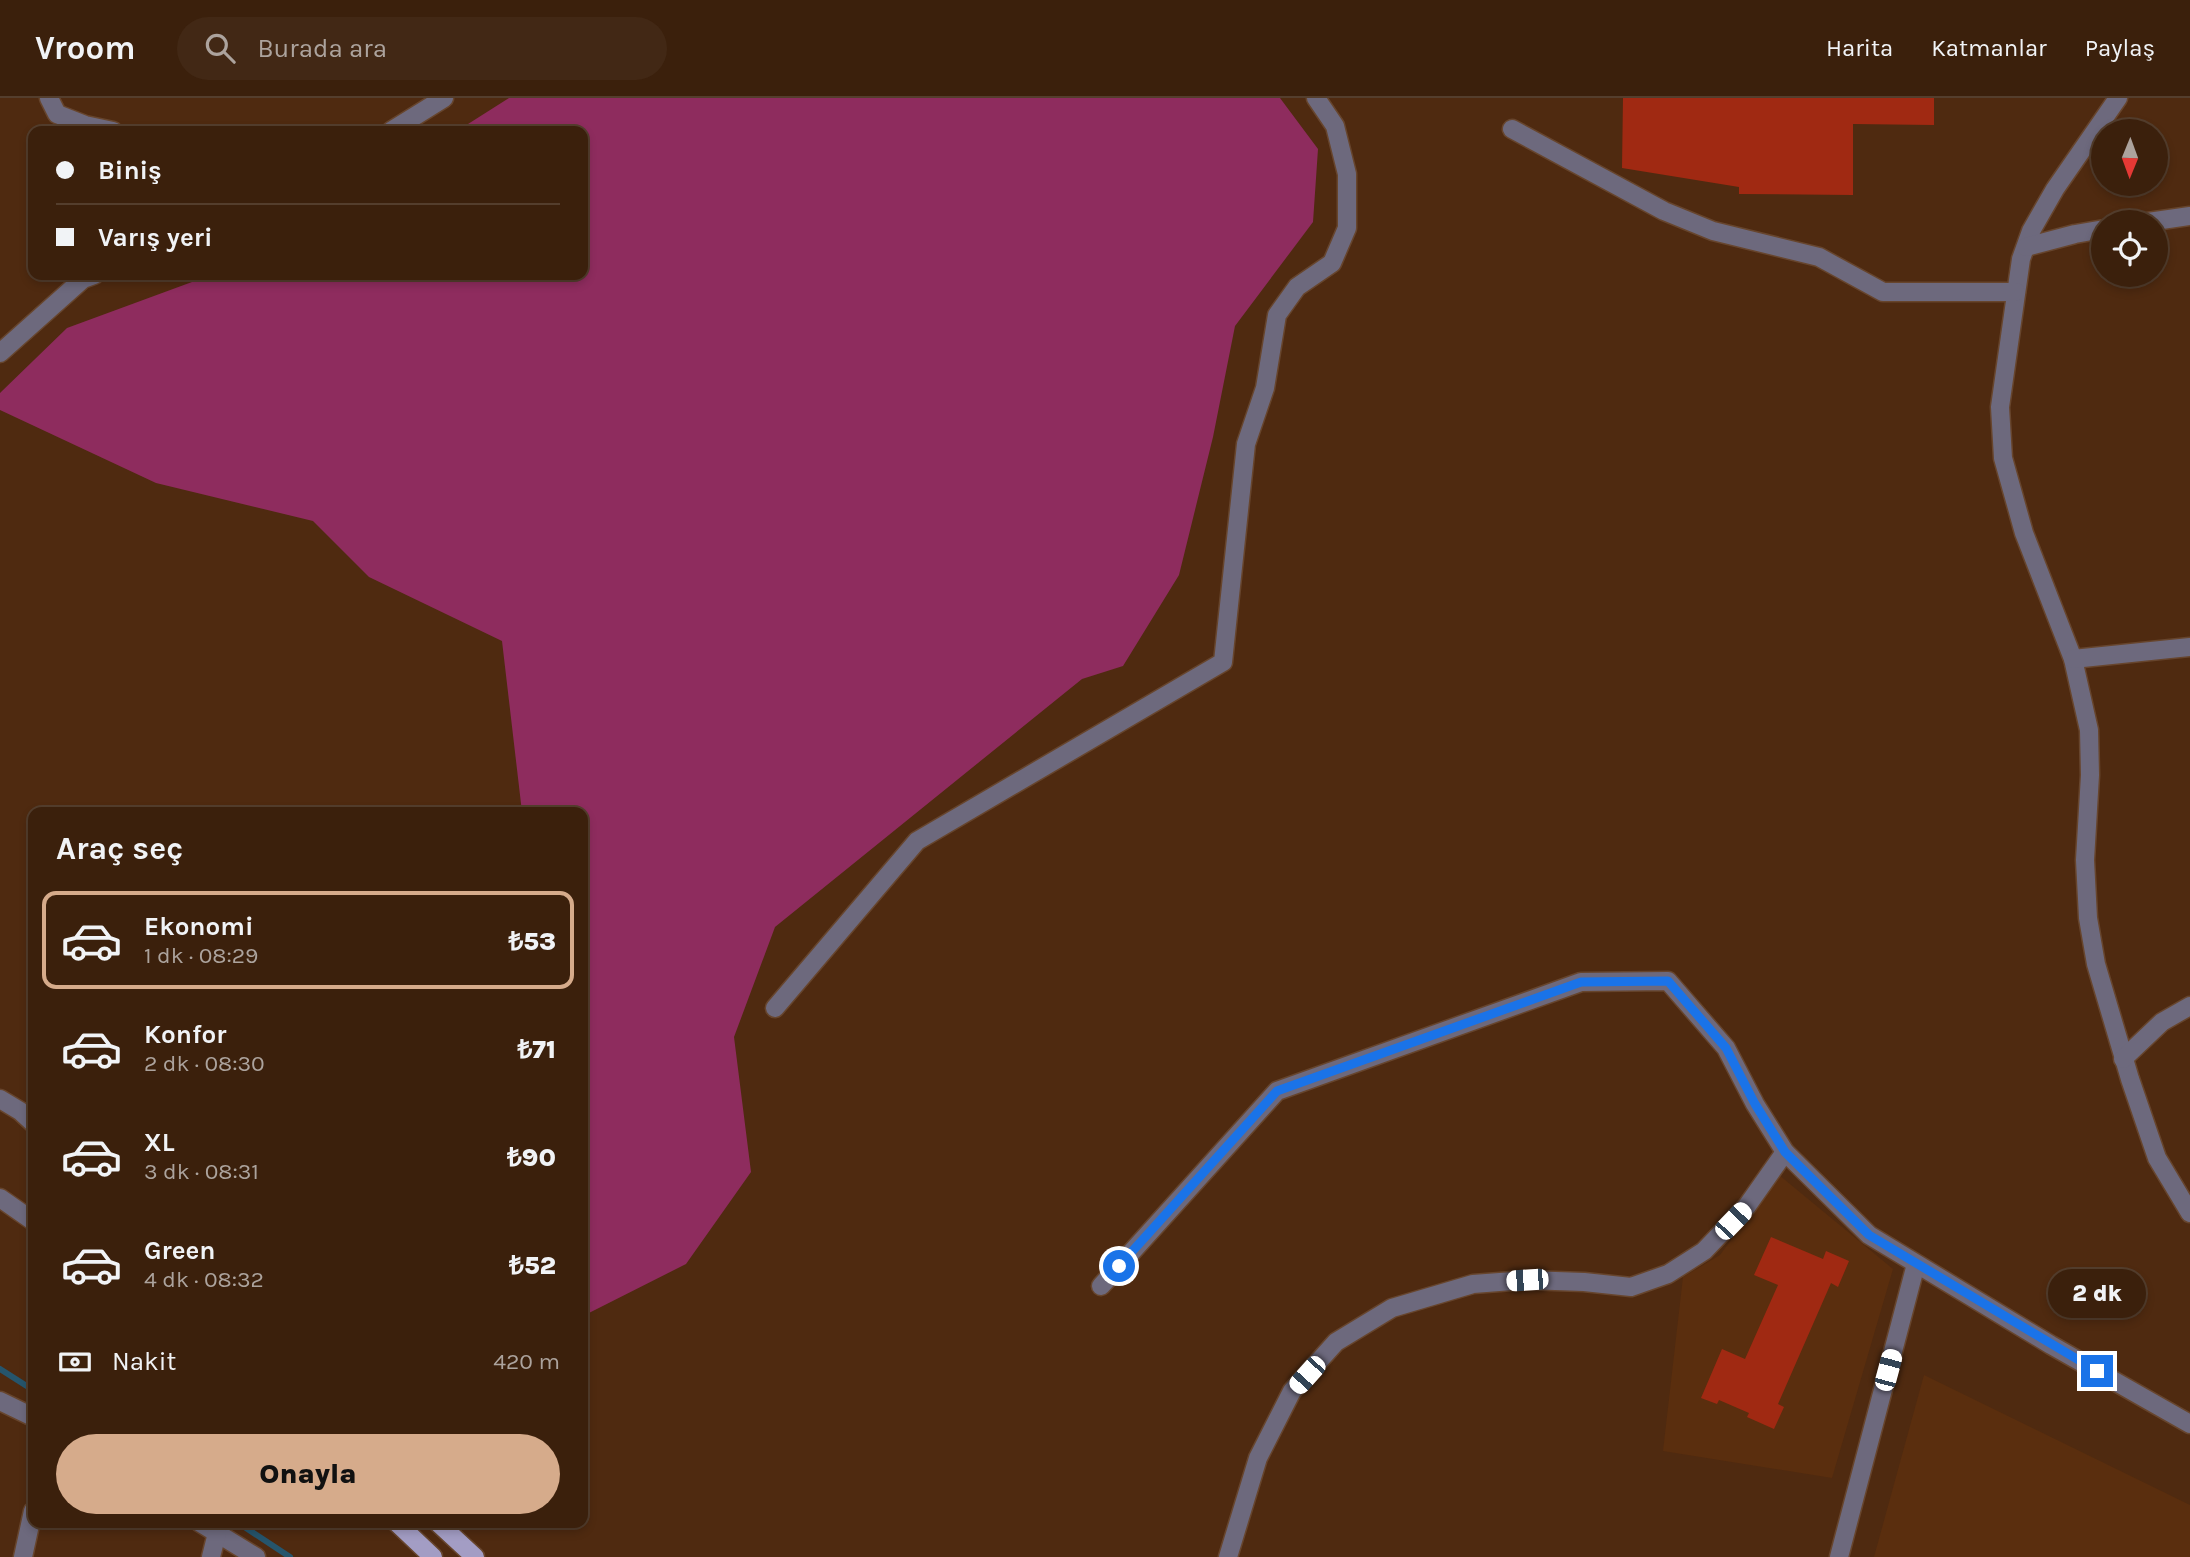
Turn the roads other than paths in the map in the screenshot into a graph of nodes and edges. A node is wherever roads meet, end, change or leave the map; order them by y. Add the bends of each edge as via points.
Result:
1 (49, 98) edge
2 (444, 98) edge
3 (1316, 98) edge
4 (2118, 98) edge
5 (90, 126) edge
6 (399, 126) edge
7 (1512, 129) dead end
8 (2190, 216) edge
9 (2168, 219) edge
10 (2091, 231) edge
11 (2025, 247) junction
12 (82, 280) edge
13 (2016, 292) junction
14 (0, 353) edge
15 (2190, 647) edge
16 (2073, 659) junction
17 (2190, 1006) edge
18 (775, 1008) dead end
19 (2123, 1059) junction
20 (0, 1099) edge
21 (28, 1119) edge
22 (1785, 1152) junction
23 (0, 1198) edge
24 (2190, 1213) edge
25 (28, 1218) edge
26 (1916, 1264) junction
27 (1101, 1286) dead end
28 (0, 1401) edge
29 (28, 1415) edge
30 (2190, 1424) edge
31 (29, 1528) edge
32 (209, 1528) edge
33 (402, 1528) edge
34 (444, 1528) edge
35 (217, 1533) junction
36 (23, 1557) edge
37 (211, 1557) edge
38 (256, 1557) edge
39 (433, 1557) edge
40 (475, 1557) edge
41 (1228, 1557) edge
42 (1839, 1557) edge

1 - 5 street via 57,114
2 - 6 street
3 - 18 street via 1335,126 1347,174 1347,228 1332,263 1297,287 1277,314 1265,387 1246,444 1223,662 918,841
4 - 11 street via 2054,189
7 - 13 street via 1664,211 1713,231 1819,257 1883,292
8 - 9 street
10 - 11 street
11 - 13 street
12 - 14 street
13 - 16 street via 2000,407 2003,458 2025,533
15 - 16 street
16 - 19 street via 2089,730 2088,918
17 - 19 street via 2162,1022
19 - 24 street via 2157,1158
20 - 21 street
22 - 26 street via 1869,1235
22 - 27 street via 1726,1048 1668,981 1581,982 1277,1091
22 - 41 street via 1747,1206 1704,1251 1668,1274 1631,1287 1527,1280 1473,1283 1392,1308 1336,1342 1292,1391 1263,1447
23 - 25 street
26 - 30 street
26 - 42 street
28 - 29 street
31 - 36 street
32 - 35 street
33 - 39 main road
34 - 40 main road
35 - 37 street
35 - 38 street

